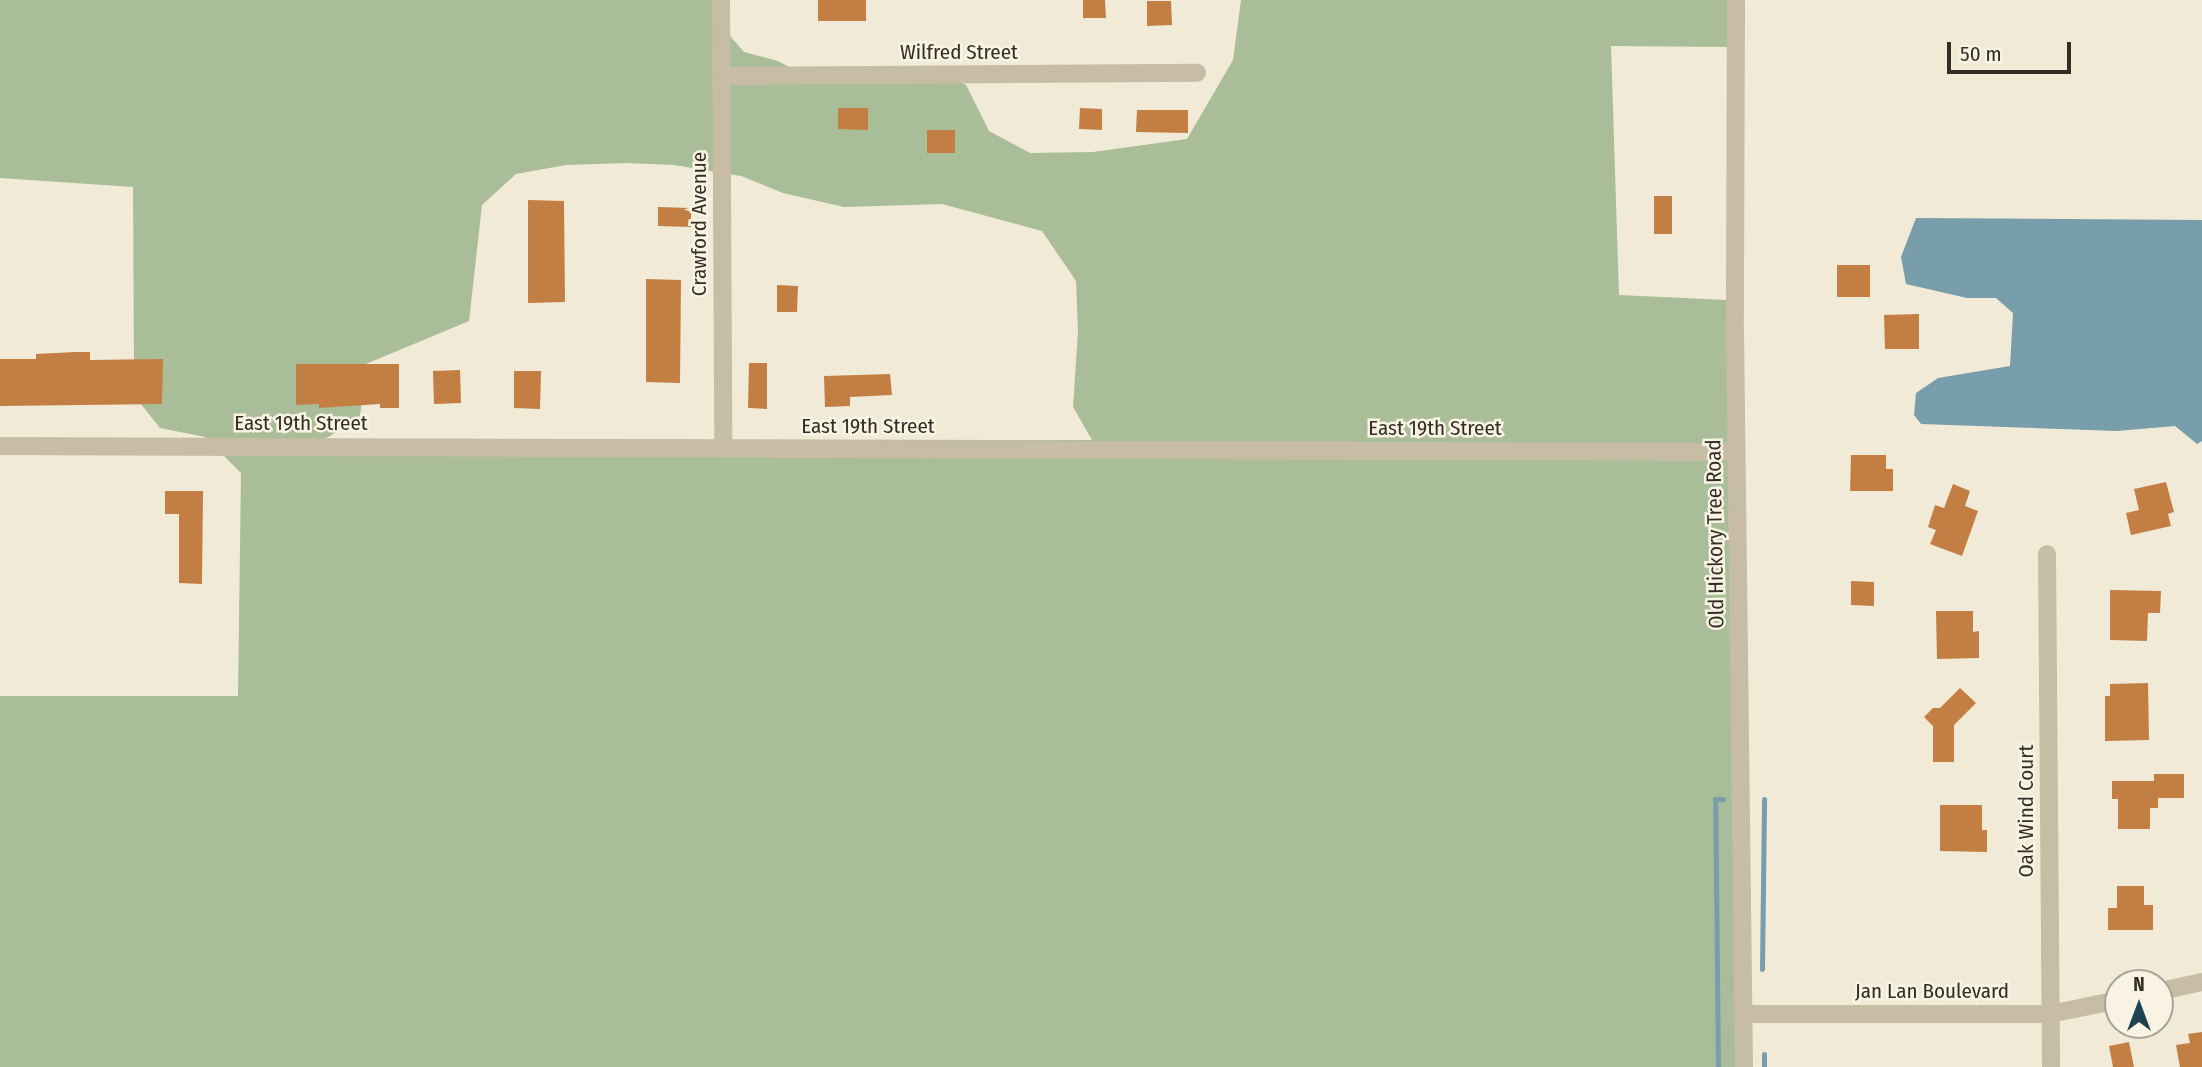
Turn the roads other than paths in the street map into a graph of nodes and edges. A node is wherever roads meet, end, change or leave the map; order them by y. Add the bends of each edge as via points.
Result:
1 (721, 0) edge
2 (1736, 0) edge
3 (1197, 73) dead end
4 (721, 76) junction
5 (0, 446) edge
6 (723, 448) junction
7 (1737, 452) junction
8 (2047, 554) dead end
9 (2202, 982) edge
10 (2174, 988) edge
11 (2104, 1003) edge
12 (1745, 1014) junction
13 (2050, 1014) junction
14 (1744, 1067) edge
15 (2051, 1067) edge

1 - 4 street, Crawford Avenue
2 - 7 street, Old Hickory Tree Road
3 - 4 street, Wilfred Street
4 - 6 street, Crawford Avenue
5 - 6 street, East 19th Street
6 - 7 street, East 19th Street
7 - 12 street, Old Hickory Tree Road
8 - 13 street, Oak Wind Court
9 - 10 street
11 - 13 street, Jan Lan Boulevard
12 - 13 street, Jan Lan Boulevard
12 - 14 street, Old Hickory Tree Road
13 - 15 street, Oak Wind Court

